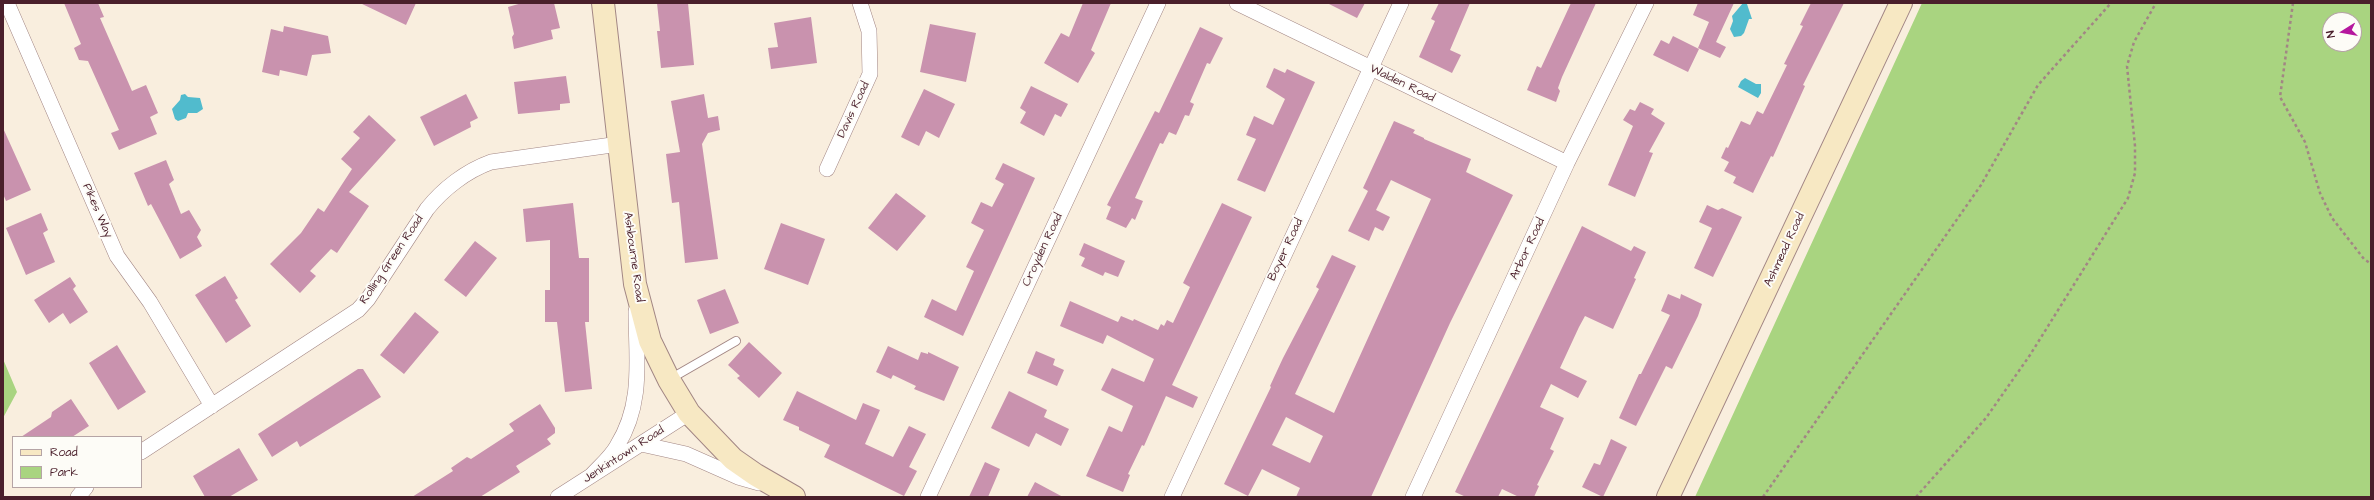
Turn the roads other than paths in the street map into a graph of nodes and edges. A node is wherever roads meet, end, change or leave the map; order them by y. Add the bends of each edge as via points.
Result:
1 (7, 3) edge
2 (603, 3) edge
3 (860, 3) edge
4 (1158, 3) edge
5 (1237, 3) edge
6 (1401, 3) edge
7 (1646, 3) edge
8 (1901, 3) edge
9 (1369, 68) junction
10 (619, 144) junction
11 (1568, 163) junction
12 (827, 169) dead end
13 (635, 284) junction
14 (736, 341) dead end
15 (669, 380) junction
16 (212, 406) junction
17 (689, 413) junction
18 (641, 444) junction
19 (142, 451) edge
20 (591, 476) junction
21 (85, 488) edge
22 (786, 493) edge
23 (78, 497) edge
24 (558, 497) edge
25 (928, 497) edge
26 (1172, 497) edge
27 (1414, 497) edge
28 (1668, 497) edge

1 - 16 street, Pikes Way via 117,256 150,302
2 - 10 street, Ashbourne Road
3 - 12 street, Davis Road via 869,31 870,74
4 - 25 street, Croyden Road
5 - 9 street, Walden Road
6 - 9 street, Boyer Road
7 - 11 street, Arbor Road
8 - 28 street, Ashmead Road
9 - 11 street, Walden Road
9 - 26 street, Boyer Road
10 - 13 street, Ashbourne Road
10 - 16 street, Rolling Green Road via 491,162 476,167 437,197 427,209 368,299 358,310
11 - 27 street, Arbor Road
13 - 15 street, Ashbourne Road via 650,340
13 - 20 street via 636,400 630,421 617,447
14 - 15 lane
15 - 17 street, Ashbourne Road
16 - 19 street, Rolling Green Road
17 - 18 street, Jenkintown Road
17 - 22 street, Ashbourne Road via 733,459
18 - 20 street, Jenkintown Road
18 - 22 street via 686,454 738,477
20 - 24 street, Jenkintown Road
21 - 23 street

